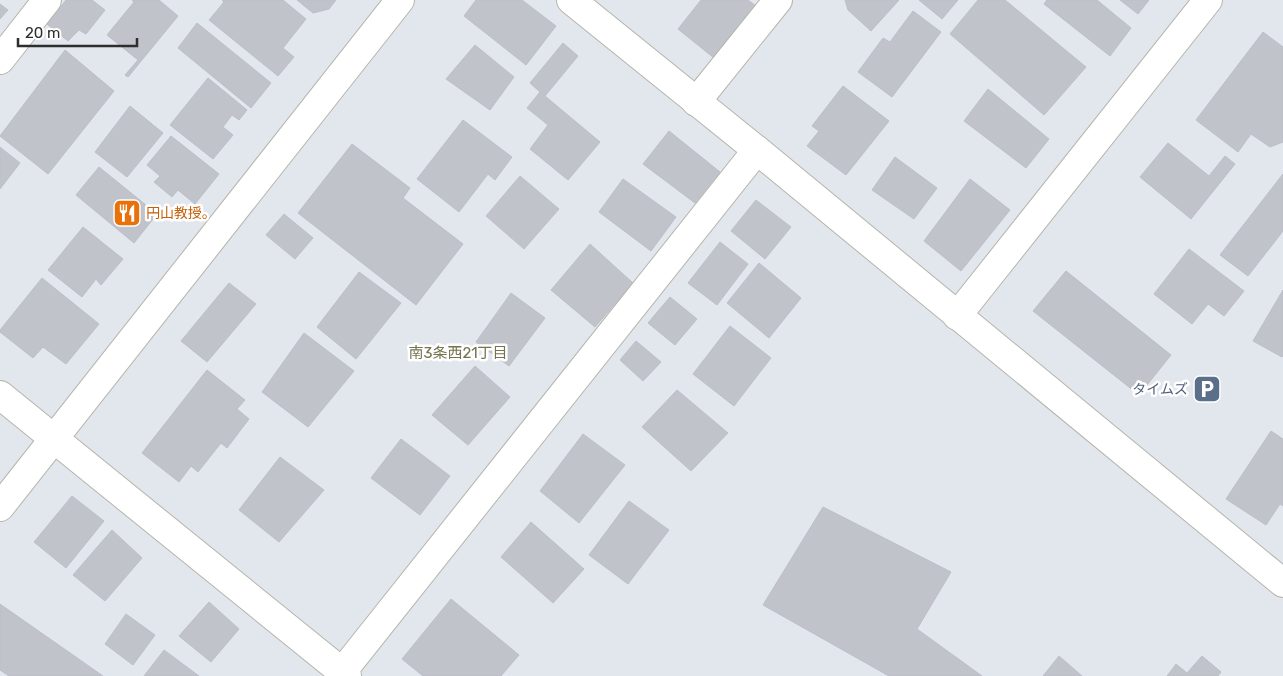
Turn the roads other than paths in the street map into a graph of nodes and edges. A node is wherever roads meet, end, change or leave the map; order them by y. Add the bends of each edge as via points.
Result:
1 (47, 0) edge
2 (400, 0) edge
3 (571, 0) edge
4 (778, 0) edge
5 (1208, 0) edge
6 (0, 60) edge
7 (696, 102) junction
8 (757, 150) junction
9 (958, 316) junction
10 (0, 395) edge
11 (54, 439) junction
12 (0, 507) edge
13 (1283, 583) edge
14 (345, 674) edge

1 - 6 street
2 - 11 street
3 - 7 street
4 - 7 street
5 - 9 street
7 - 8 street
8 - 9 street
8 - 14 street
9 - 13 street
10 - 11 street
11 - 12 street
11 - 14 street

